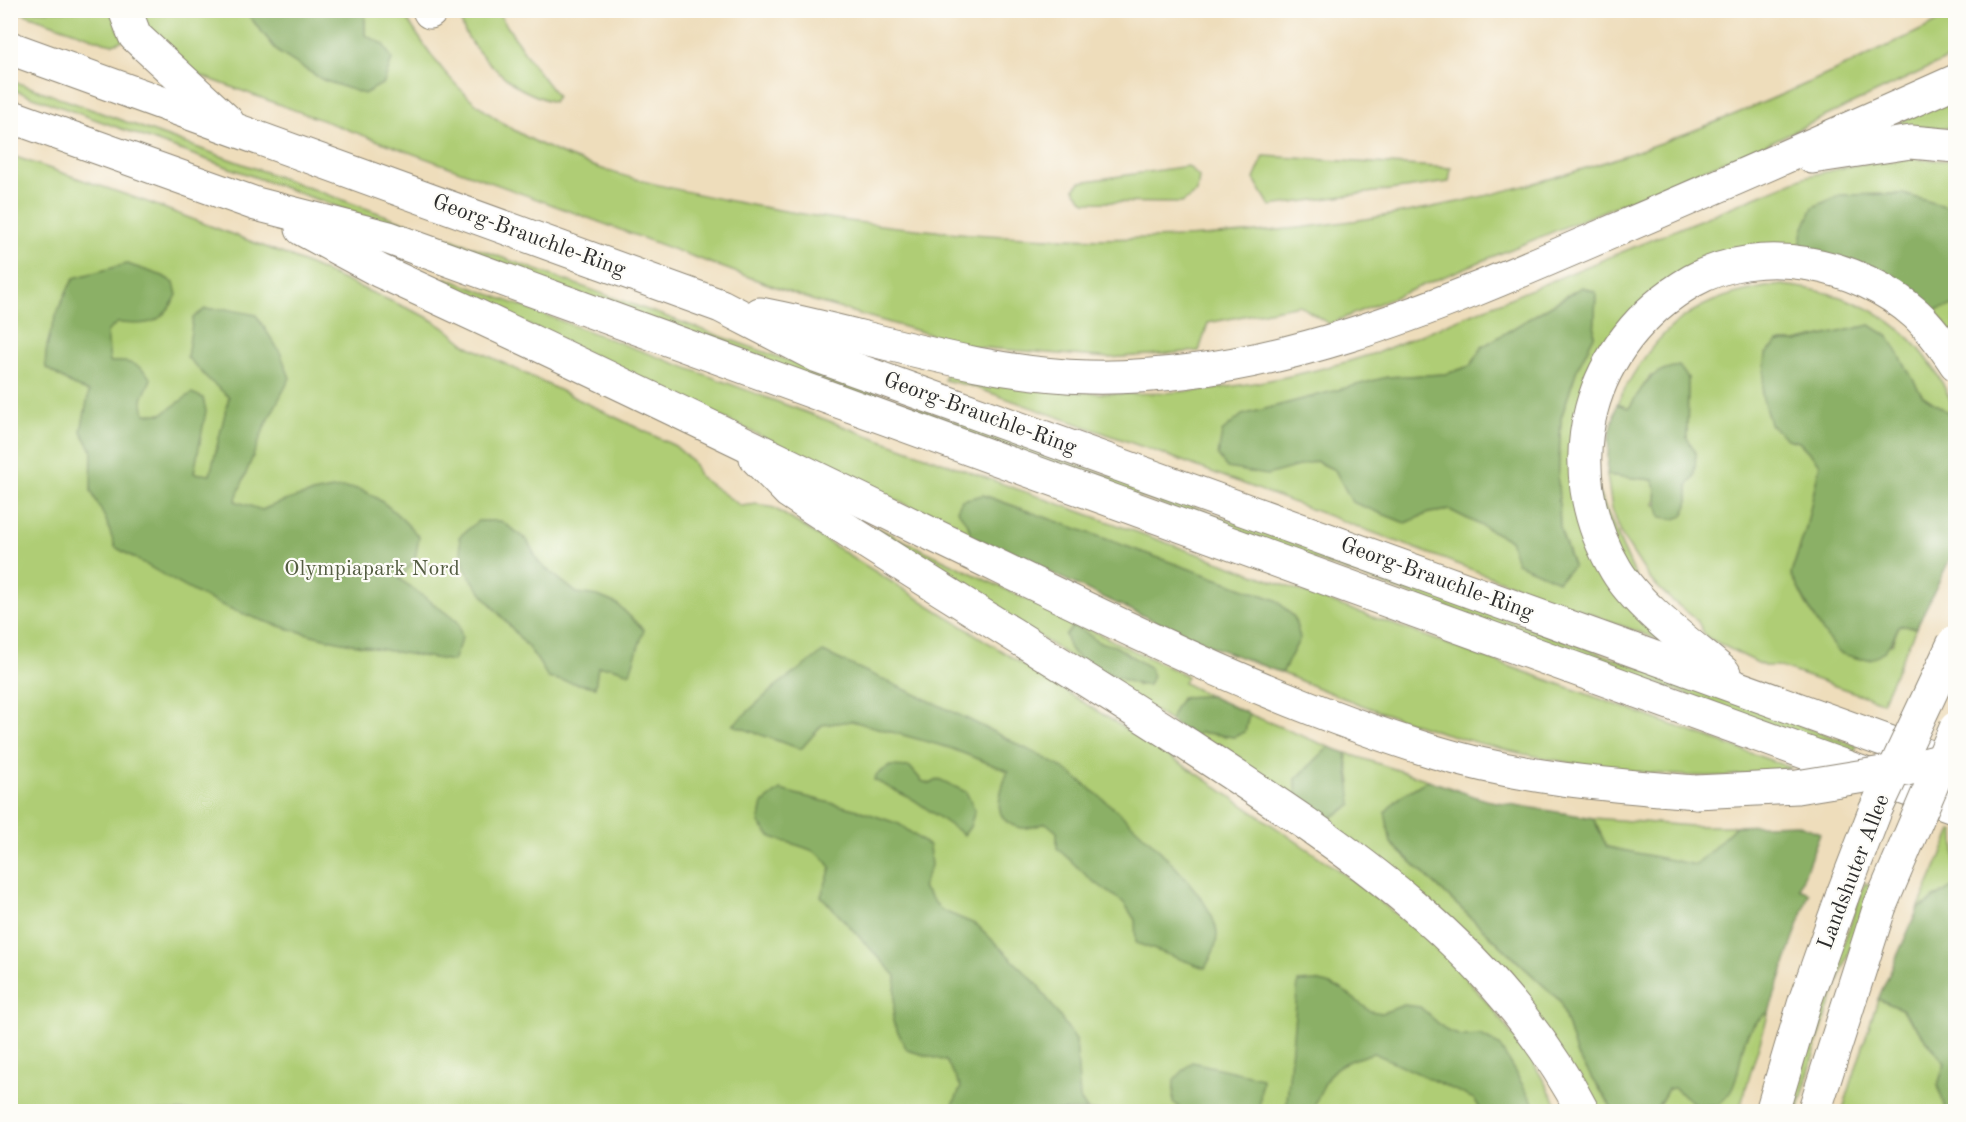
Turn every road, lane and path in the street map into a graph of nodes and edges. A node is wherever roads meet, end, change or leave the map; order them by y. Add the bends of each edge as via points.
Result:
1 (125, 10) edge
2 (10, 48) edge
3 (1956, 81) edge
4 (10, 116) edge
5 (237, 130) junction
6 (1956, 146) edge
7 (1772, 163) junction
8 (256, 204) junction
9 (721, 306) junction
10 (1956, 364) edge
11 (743, 443) junction
12 (1955, 640) edge
13 (1741, 688) junction
14 (1956, 728) edge
15 (1956, 757) edge
16 (1956, 766) edge
17 (1956, 807) edge
18 (1583, 1112) edge
19 (1772, 1112) edge
20 (1815, 1112) edge

1 - 5 highway via 135,36
2 - 5 highway, Georg-Brauchle-Ring
3 - 7 highway
4 - 8 highway, Georg-Brauchle-Ring
5 - 9 highway, Georg-Brauchle-Ring
6 - 7 highway via 1911,142
7 - 9 highway via 1457,298 1333,340 1241,363 1090,377 1015,372 825,326
8 - 11 highway via 380,271
8 - 17 highway, Georg-Brauchle-Ring via 389,238
9 - 13 highway, Georg-Brauchle-Ring via 818,356
10 - 13 highway via 1915,314 1883,291 1845,273 1803,262 1763,261 1694,280 1639,322 1614,357 1592,401 1583,446 1585,488 1596,530 1617,572 1658,618
11 - 15 highway, bridge via 1196,658 1313,708 1436,752 1509,770 1597,784 1696,792 1797,787
11 - 18 highway via 789,492 1304,820 1380,876 1440,926 1516,1007 1550,1054
12 - 19 highway, Landshuter Allee, bridge via 1875,811 1805,1001
13 - 16 highway, Georg-Brauchle-Ring
14 - 20 highway, Landshuter Allee, bridge via 1880,906

